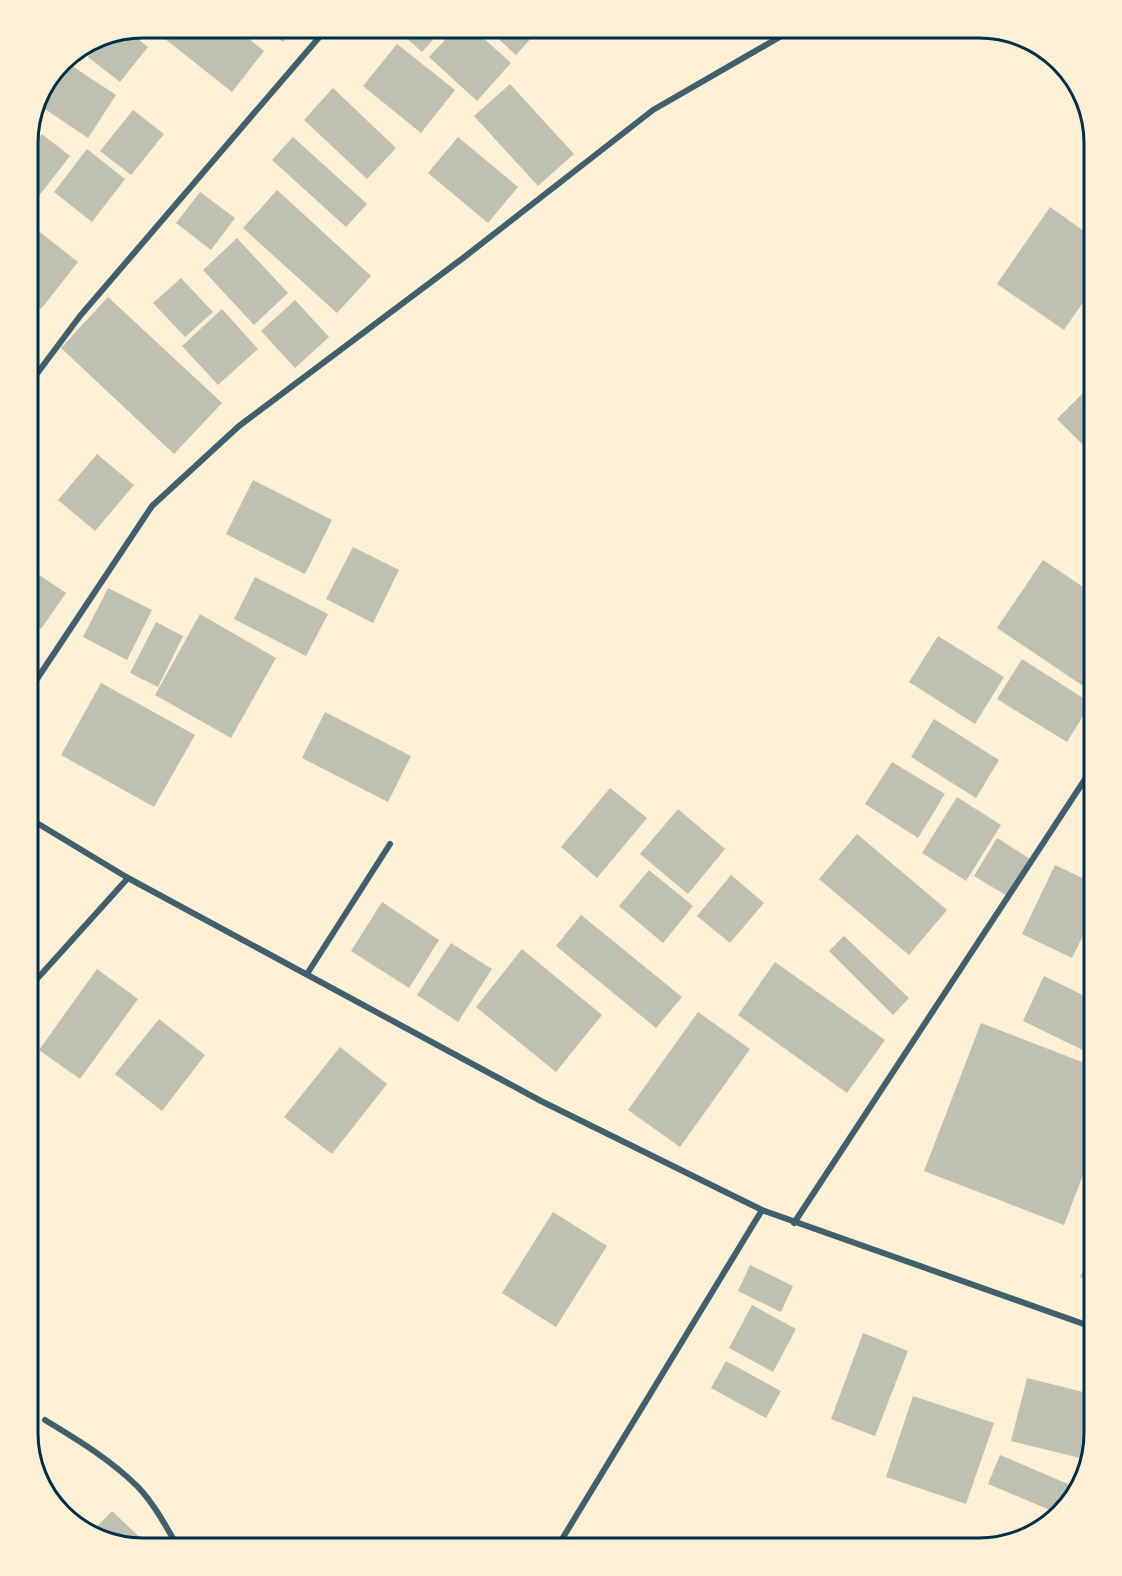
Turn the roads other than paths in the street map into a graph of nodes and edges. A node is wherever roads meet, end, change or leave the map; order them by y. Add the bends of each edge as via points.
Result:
1 (319, 38) edge
2 (778, 38) edge
3 (38, 372) edge
4 (38, 677) edge
5 (1084, 781) edge
6 (38, 824) edge
7 (390, 844) dead end
8 (128, 878) junction
9 (307, 974) junction
10 (38, 978) edge
11 (762, 1210) junction
12 (794, 1223) junction
13 (1084, 1324) edge
14 (45, 1420) dead end
15 (173, 1538) edge
16 (563, 1538) edge

1 - 3 street via 80,316
2 - 4 street via 653,110 239,426 152,506
5 - 12 street
6 - 8 street
7 - 9 street
8 - 9 street
8 - 10 street
9 - 11 street via 541,1101
11 - 12 street
11 - 16 street
12 - 13 street
14 - 15 street via 96,1452 139,1488

